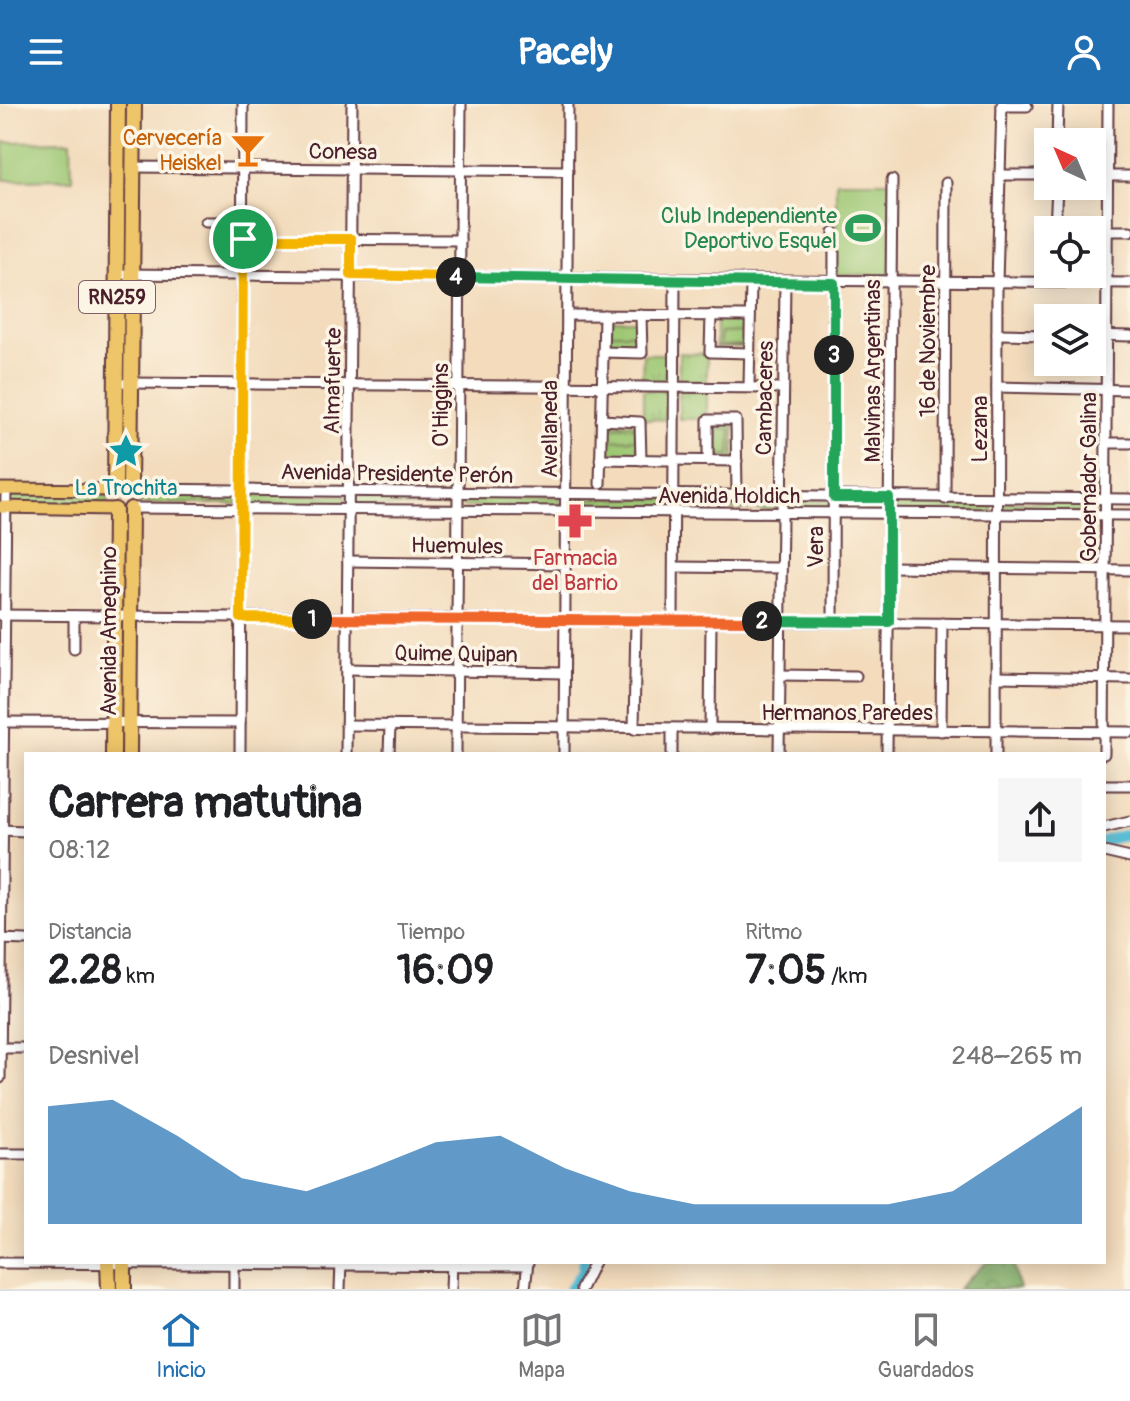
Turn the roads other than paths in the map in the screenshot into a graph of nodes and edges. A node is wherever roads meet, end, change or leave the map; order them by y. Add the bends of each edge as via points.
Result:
1 (118, 104) edge
2 (134, 104) edge
3 (243, 104) edge
4 (352, 104) edge
5 (461, 104) edge
6 (568, 104) edge
7 (1058, 104) edge
8 (1108, 104) edge
9 (1002, 105) edge
10 (1027, 106) dead end
11 (1057, 128) edge
12 (118, 167) junction
13 (134, 167) junction
14 (242, 168) junction
15 (352, 169) junction
16 (460, 170) junction
17 (568, 171) junction
18 (1000, 175) junction
19 (1034, 175) edge
20 (1108, 176) junction
21 (1130, 176) edge
22 (892, 180) dead end
23 (946, 183) dead end
24 (206, 222) dead end
25 (243, 222) junction
26 (1108, 231) junction
27 (1130, 231) edge
28 (834, 232) dead end
29 (243, 239) junction
30 (351, 239) junction
31 (460, 240) junction
32 (117, 274) junction
33 (133, 275) junction
34 (243, 275) junction
35 (351, 275) junction
36 (459, 277) junction
37 (568, 278) junction
38 (675, 280) junction
39 (751, 282) junction
40 (785, 282) junction
41 (834, 283) junction
42 (890, 283) junction
43 (945, 283) junction
44 (997, 283) junction
45 (1108, 283) junction
46 (1130, 283) edge
47 (567, 315) junction
48 (604, 315) junction
49 (641, 315) junction
50 (675, 315) junction
51 (711, 315) junction
52 (750, 316) junction
53 (997, 334) junction
54 (1034, 335) edge
55 (1107, 336) junction
56 (1130, 336) edge
57 (603, 352) junction
58 (749, 353) junction
59 (116, 383) junction
60 (242, 383) junction
61 (350, 383) junction
62 (132, 384) junction
63 (458, 384) junction
64 (567, 385) junction
65 (603, 386) junction
66 (674, 387) junction
67 (749, 387) junction
68 (997, 387) junction
69 (783, 388) junction
70 (1107, 390) junction
71 (1130, 390) edge
72 (601, 420) junction
73 (1106, 443) junction
74 (1130, 443) edge
75 (600, 459) junction
76 (641, 460) junction
77 (674, 461) junction
78 (708, 461) junction
79 (737, 461) junction
80 (600, 484) dead end
81 (3, 489) edge
82 (122, 489) junction
83 (242, 492) junction
84 (349, 493) junction
85 (458, 494) junction
86 (567, 495) junction
87 (737, 495) junction
88 (674, 496) junction
89 (780, 496) junction
90 (834, 498) junction
91 (889, 498) junction
92 (945, 499) junction
93 (996, 499) junction
94 (1106, 499) junction
95 (1130, 499) edge
96 (3, 507) edge
97 (132, 508) junction
98 (114, 509) junction
99 (241, 509) junction
100 (348, 509) junction
101 (460, 511) junction
102 (567, 512) junction
103 (674, 512) junction
104 (780, 513) junction
105 (833, 514) junction
106 (889, 514) junction
107 (995, 515) junction
108 (1106, 515) junction
109 (1130, 515) edge
110 (348, 561) junction
111 (458, 564) junction
112 (566, 564) junction
113 (674, 567) junction
114 (889, 567) junction
115 (780, 568) junction
116 (996, 569) junction
117 (1105, 569) junction
118 (1130, 570) edge
119 (3, 615) edge
120 (74, 616) junction
121 (123, 617) junction
122 (241, 618) junction
123 (347, 619) junction
124 (457, 620) junction
125 (565, 620) junction
126 (636, 620) junction
127 (673, 620) junction
128 (711, 621) junction
129 (780, 621) junction
130 (833, 622) junction
131 (889, 622) junction
132 (942, 623) junction
133 (996, 624) junction
134 (1105, 625) junction
135 (1130, 625) edge
136 (74, 649) dead end
137 (347, 669) junction
138 (457, 671) junction
139 (564, 673) junction
140 (780, 675) junction
141 (856, 676) dead end
142 (996, 677) junction
143 (1104, 678) junction
144 (1130, 679) edge
145 (3, 722) edge
146 (114, 722) junction
147 (130, 722) junction
148 (240, 723) junction
149 (346, 725) junction
150 (390, 725) junction
151 (456, 726) junction
152 (564, 728) junction
153 (634, 729) junction
154 (672, 729) junction
155 (710, 729) junction
156 (779, 730) junction
157 (887, 731) junction
158 (941, 731) junction
159 (996, 731) junction
160 (1104, 732) junction
161 (1130, 732) edge
162 (113, 752) edge
163 (129, 752) edge
164 (240, 752) edge
165 (346, 752) edge
166 (389, 752) edge
167 (456, 752) edge
168 (564, 752) edge
169 (672, 752) edge
170 (779, 752) edge
171 (887, 752) edge
172 (996, 752) edge
173 (1104, 752) edge
174 (1106, 785) edge
175 (1130, 785) edge
176 (1130, 821) edge
177 (1106, 827) edge
178 (2, 830) edge
179 (24, 831) edge
180 (1107, 852) edge
181 (1130, 858) edge
182 (1, 939) edge
183 (24, 940) edge
184 (0, 1048) edge
185 (24, 1048) edge
186 (0, 1078) edge
187 (0, 1154) edge
188 (24, 1154) edge
189 (0, 1263) edge
190 (24, 1263) edge
191 (108, 1264) edge
192 (124, 1264) edge
193 (234, 1264) edge
194 (341, 1264) edge
195 (452, 1264) edge
196 (528, 1264) edge
197 (593, 1264) edge
198 (109, 1289) edge
199 (124, 1289) edge
200 (234, 1289) edge
201 (340, 1289) edge
202 (451, 1289) edge
203 (525, 1289) edge
204 (581, 1289) edge

1 - 12 highway, RN259
2 - 13 highway, RN259
3 - 14 street
4 - 15 street, Almafuerte
5 - 16 street, O'Higgins
6 - 17 street, Avellaneda
7 - 11 street
8 - 20 street, Gobernador Galina
9 - 10 street
9 - 18 street, Lezana
12 - 13 street, Conesa
12 - 32 highway, RN259
13 - 14 street, Conesa
13 - 33 highway, RN259
14 - 15 street, Conesa
14 - 25 street
15 - 16 street, Conesa
15 - 30 street, Almafuerte
16 - 17 street, Conesa
16 - 31 street, O'Higgins
17 - 37 street, Avellaneda
18 - 19 street
18 - 44 street, Lezana
20 - 21 street
20 - 26 street, Gobernador Galina
22 - 42 street, Malvinas Argentinas
23 - 43 street, 16 de Noviembre
24 - 25 street
25 - 29 street
26 - 27 street
26 - 45 street, Gobernador Galina
28 - 41 street, Vera
29 - 30 street
29 - 34 street
30 - 31 street
30 - 35 street, Almafuerte
31 - 36 street, O'Higgins
32 - 33 street
32 - 59 highway, RN259
33 - 34 street
33 - 62 highway, RN259
34 - 35 street
34 - 60 street
35 - 36 street
35 - 61 street, Almafuerte
36 - 37 street
36 - 63 street, O'Higgins
37 - 38 street
37 - 47 street, Avellaneda
38 - 39 street
38 - 50 street
39 - 40 street
39 - 52 street
40 - 41 street
40 - 69 street, Cambaceres
41 - 42 street
41 - 90 street, Vera
42 - 43 street
42 - 91 street, Malvinas Argentinas
43 - 44 street
43 - 92 street, 16 de Noviembre
44 - 45 street
44 - 53 street, Lezana
45 - 46 street
45 - 55 street, Gobernador Galina
47 - 48 street
47 - 64 street, Avellaneda
48 - 49 street
48 - 57 street
49 - 50 street
49 - 57 street via 642,353
50 - 51 street
50 - 66 street
51 - 52 street
51 - 58 street via 710,352
52 - 58 street
53 - 54 street
53 - 68 street, Lezana
55 - 56 street
55 - 70 street, Gobernador Galina
57 - 65 street
58 - 67 street
59 - 62 street
59 - 82 highway, RN259
60 - 61 street
60 - 62 street
60 - 83 street
61 - 63 street
61 - 84 street, Almafuerte
62 - 82 highway, RN259
63 - 64 street
63 - 85 street, O'Higgins
64 - 65 street
64 - 86 street, Avellaneda
65 - 66 street
65 - 72 street
66 - 67 street
66 - 77 street
67 - 69 street
68 - 70 street
68 - 93 street, Lezana
69 - 89 street, Cambaceres
70 - 71 street
70 - 73 street, Gobernador Galina
72 - 75 street
72 - 76 street via 640,422
73 - 74 street
73 - 94 street, Gobernador Galina
75 - 76 street
75 - 80 street
76 - 77 street
77 - 78 street
77 - 88 street
78 - 79 street
78 - 79 street via 708,420 736,420
79 - 87 street
81 - 82 main road, Avenida Presidente Perón
81 - 96 street
82 - 83 street, Avenida Presidente Perón
82 - 97 highway, RN259 via 135,497
82 - 98 highway, RN259 via 110,501
83 - 84 street, Avenida Presidente Perón
83 - 99 street
84 - 85 street, Avenida Presidente Perón
84 - 100 street, Almafuerte
85 - 86 street, Avenida Presidente Perón
85 - 101 street, O'Higgins
86 - 88 street, Avenida Holdich
86 - 102 street, Avellaneda
87 - 88 street, Avenida Holdich
87 - 89 street, Avenida Holdich
88 - 103 street
89 - 90 street, Avenida Holdich
89 - 104 street, Cambaceres
90 - 91 street, Avenida Holdich
90 - 105 street, Vera
91 - 92 street, Avenida Holdich
91 - 106 street, Malvinas Argentinas
92 - 93 street, Avenida Holdich
93 - 94 street, Avenida Holdich
93 - 107 street, Lezana
94 - 95 street, Avenida Holdich
94 - 108 street, Gobernador Galina
96 - 98 main road
96 - 119 street
97 - 98 highway
97 - 99 street, Avenida Presidente Perón
97 - 121 highway, Avenida Ameghino / RN259
98 - 121 highway, Avenida Ameghino / RN259
99 - 100 street, Avenida Presidente Perón
99 - 122 street
100 - 101 street, Avenida Presidente Perón
100 - 110 street, Almafuerte
101 - 102 street, Avenida Presidente Perón
101 - 111 street, O'Higgins
102 - 103 street, Avenida Holdich
102 - 112 street, Avellaneda
103 - 104 street, Avenida Holdich
103 - 113 street
104 - 105 street, Avenida Holdich
104 - 115 street, Cambaceres
105 - 106 street, Avenida Holdich
105 - 130 street, Vera
106 - 107 street, Avenida Holdich
106 - 114 street, Malvinas Argentinas
107 - 108 street, Avenida Holdich
107 - 116 street, Lezana
108 - 109 street, Avenida Holdich
108 - 117 street, Gobernador Galina
110 - 111 street, Huemules
110 - 123 street, Almafuerte
111 - 112 street, Huemules
111 - 124 street, O'Higgins
112 - 125 street, Avellaneda
113 - 115 street
113 - 127 street
114 - 116 street
114 - 131 street, Malvinas Argentinas
115 - 129 street, Cambaceres
116 - 117 street
116 - 133 street, Lezana
117 - 118 street
117 - 134 street, Gobernador Galina
119 - 120 street
119 - 145 street
120 - 121 street
120 - 136 street
121 - 122 street
121 - 146 highway, Avenida Ameghino / RN259
121 - 147 highway, Avenida Ameghino / RN259
122 - 123 street
122 - 148 street
123 - 124 street
123 - 137 street, Almafuerte
124 - 125 street
124 - 138 street, O'Higgins
125 - 126 street
125 - 139 street, Avellaneda
126 - 127 street
126 - 153 street
127 - 128 street
128 - 129 street
128 - 155 street
129 - 130 street
129 - 140 street, Cambaceres
130 - 131 street
131 - 132 street
131 - 157 street, Malvinas Argentinas
132 - 133 street
132 - 158 street
133 - 134 street
133 - 142 street, Lezana
134 - 135 street
134 - 143 street, Gobernador Galina
137 - 138 street, Quime Quipan
137 - 149 street, Almafuerte
138 - 139 street, Quime Quipan
138 - 151 street, O'Higgins
139 - 152 street, Avellaneda
140 - 141 street
140 - 156 street, Cambaceres
142 - 143 street
142 - 159 street, Lezana
143 - 144 street
143 - 160 street, Gobernador Galina
145 - 146 street
145 - 178 street
146 - 147 street
146 - 162 highway, Avenida Ameghino / RN259
147 - 148 street
147 - 163 highway, Avenida Ameghino / RN259
148 - 164 street
149 - 150 street, Hermanos Paredes
149 - 165 street, Almafuerte
150 - 151 street, Hermanos Paredes
150 - 166 street
151 - 152 street, Hermanos Paredes
151 - 167 street, O'Higgins
152 - 153 street, Hermanos Paredes
152 - 168 street, Avellaneda
153 - 154 street, Hermanos Paredes
154 - 155 street, Hermanos Paredes
154 - 169 street
155 - 156 street, Hermanos Paredes
156 - 157 street, Hermanos Paredes
156 - 170 street, Cambaceres
157 - 158 street, Hermanos Paredes
157 - 171 street, Malvinas Argentinas
158 - 159 street, Hermanos Paredes
159 - 160 street, Hermanos Paredes
159 - 172 street, Lezana
160 - 161 street, Hermanos Paredes
160 - 173 street, Gobernador Galina
174 - 175 street
176 - 177 street
178 - 179 street
178 - 182 street
180 - 181 street
182 - 183 street
182 - 184 street
184 - 185 street
184 - 186 street
187 - 188 street
189 - 190 street
191 - 198 highway
192 - 199 highway
193 - 200 street
194 - 195 street
194 - 201 street
195 - 196 street
195 - 202 street
196 - 203 street
197 - 204 street

